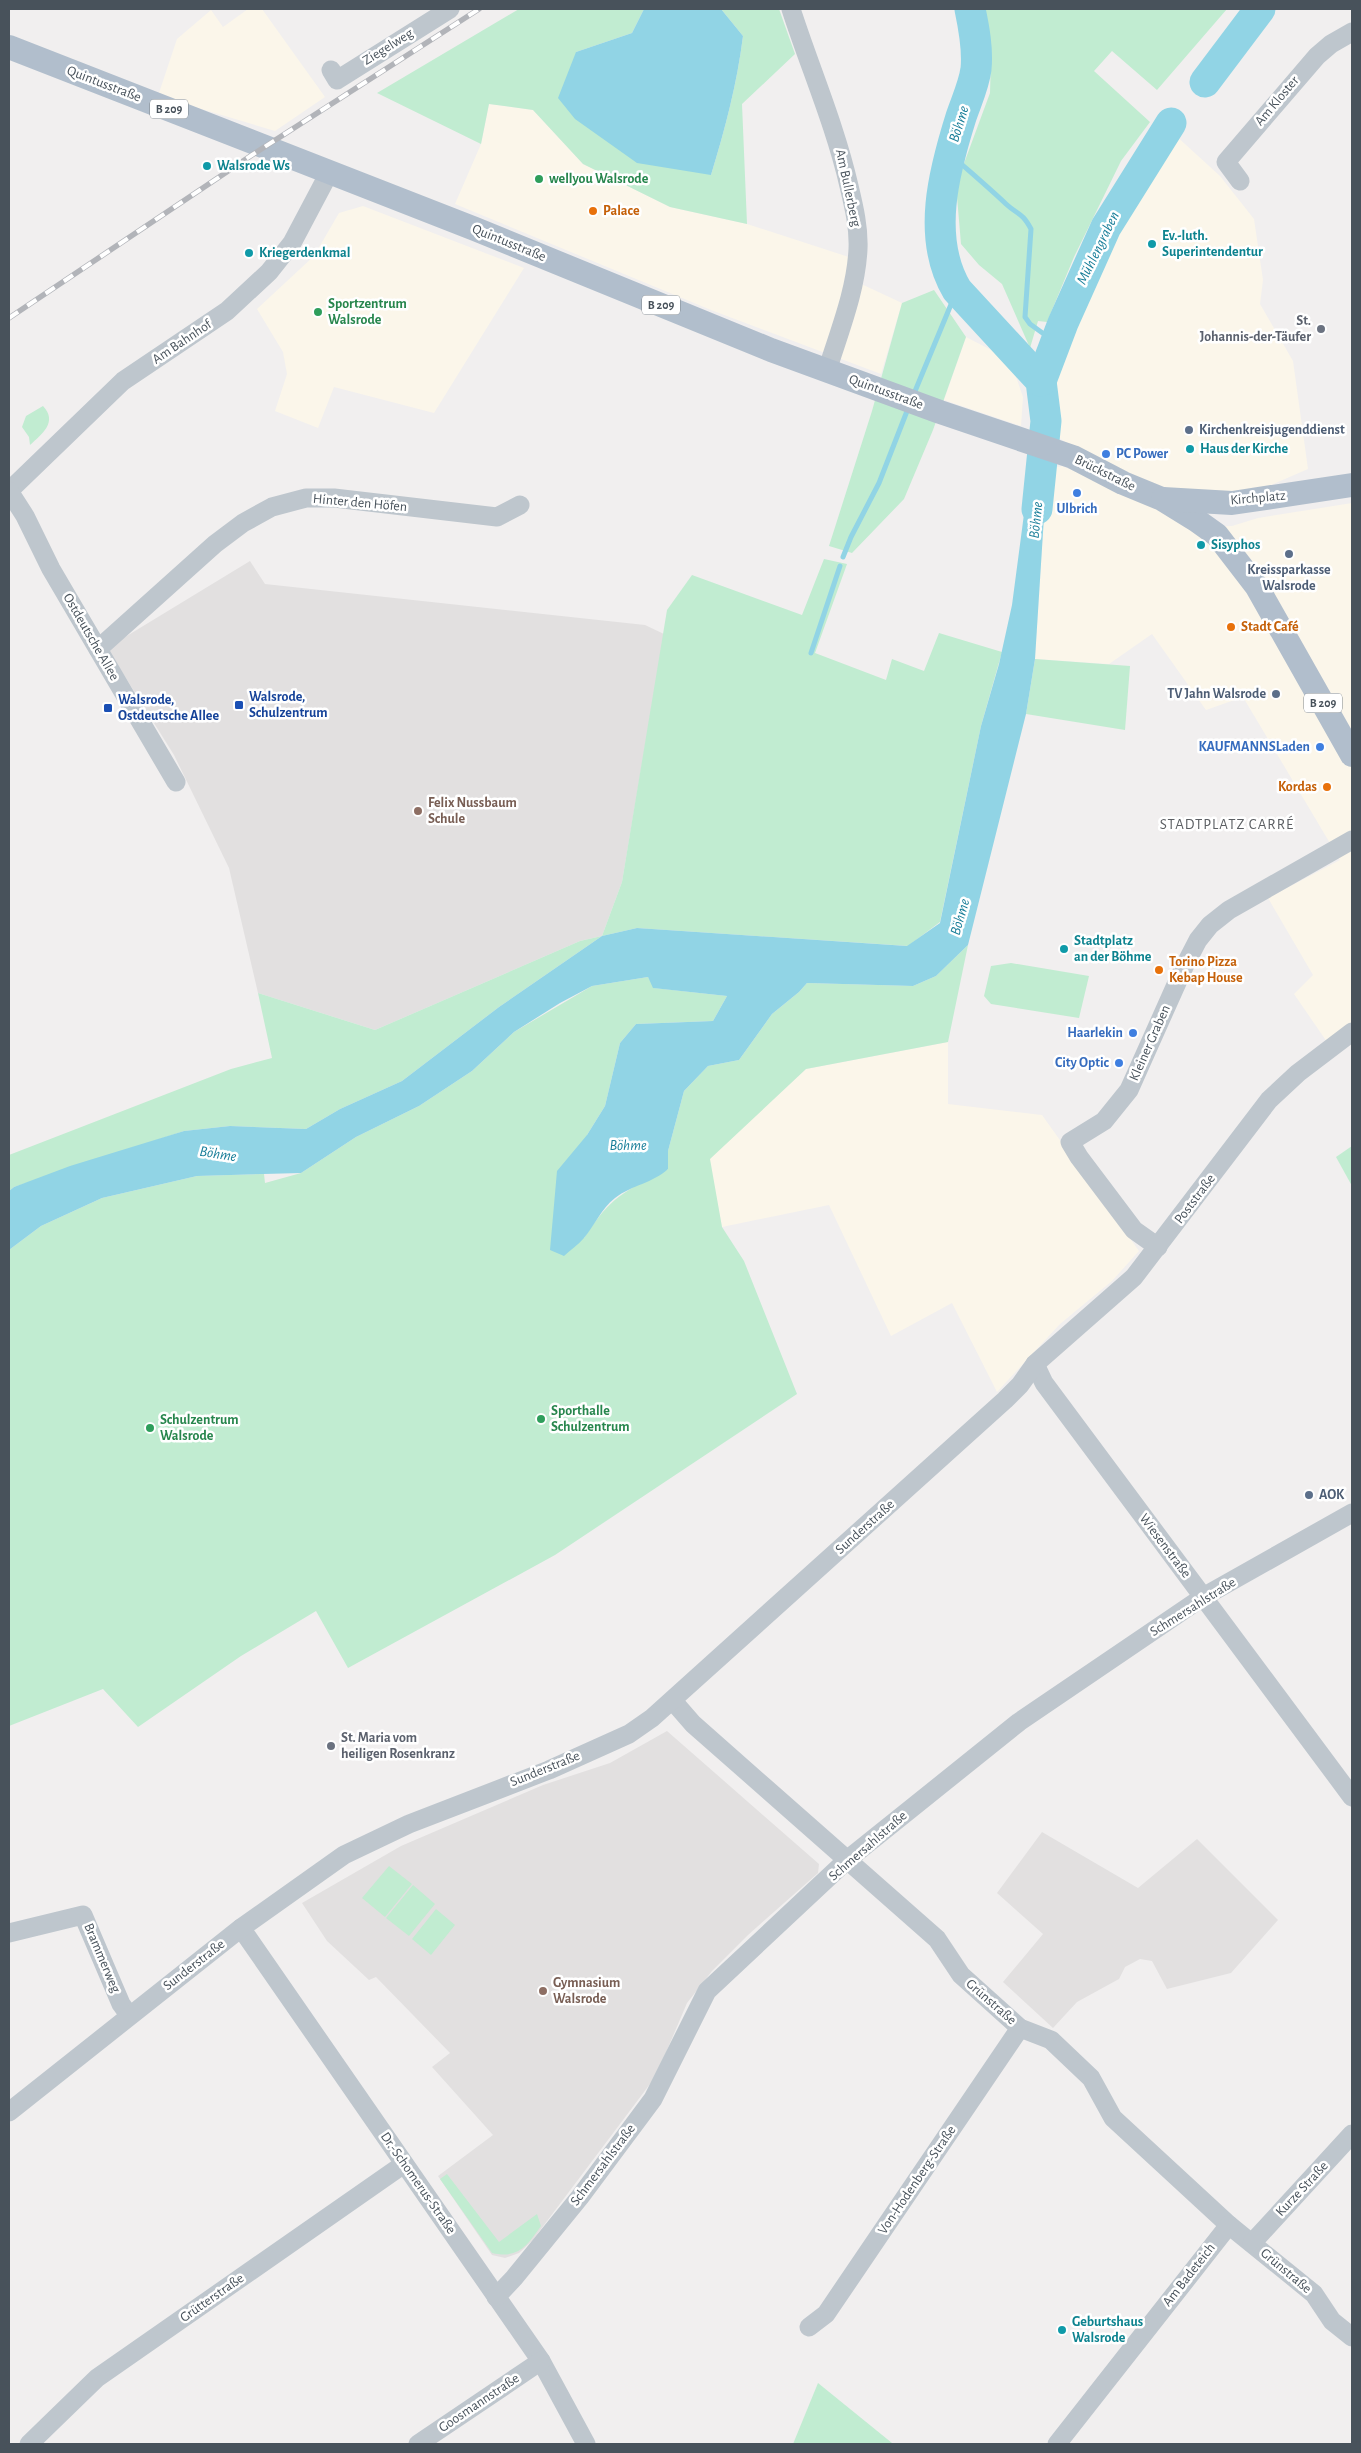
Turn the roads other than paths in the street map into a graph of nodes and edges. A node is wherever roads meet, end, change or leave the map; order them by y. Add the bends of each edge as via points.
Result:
1 (450, 9) edge
2 (791, 9) edge
3 (1352, 32) edge
4 (9, 47) edge
5 (331, 70) dead end
6 (329, 173) junction
7 (1240, 182) dead end
8 (827, 371) junction
9 (1017, 438) joint
10 (1352, 484) edge
11 (9, 491) edge
12 (1162, 499) junction
13 (1232, 502) junction
14 (520, 505) dead end
15 (1217, 535) junction
16 (98, 649) junction
17 (1352, 755) edge
18 (176, 782) dead end
19 (1352, 840) edge
20 (1352, 1032) edge
21 (1158, 1247) junction
22 (1036, 1364) junction
23 (1352, 1513) edge
24 (1204, 1597) junction
25 (673, 1701) junction
26 (1352, 1797) edge
27 (848, 1860) junction
28 (241, 1928) junction
29 (9, 1933) edge
30 (129, 2015) junction
31 (1020, 2028) junction
32 (9, 2112) edge
33 (1352, 2134) edge
34 (404, 2164) junction
35 (1229, 2224) junction
36 (1252, 2243) junction
37 (496, 2297) junction
38 (808, 2327) dead end
39 (1352, 2337) edge
40 (541, 2361) junction
41 (29, 2444) edge
42 (418, 2444) edge
43 (586, 2444) edge
44 (1057, 2444) edge

1 - 5 street, Ziegelweg via 337,80
2 - 8 street, Am Bullerberg via 840,148 857,227 855,275
3 - 7 street, Am Kloster via 1317,56 1226,162
4 - 6 main road, Quintusstraße / B 209
6 - 8 main road, Quintusstraße / B 209
6 - 11 street, Am Bahnhof via 292,243 269,272 227,311 123,382
8 - 9 main road, Quintusstraße / B 209
9 - 12 main road, Brückstraße / B 209 via 1056,450
10 - 13 main road, Kirchplatz / B 209
11 - 16 street, Ostdeutsche Allee
12 - 13 main road, Kirchplatz / B 209
12 - 15 main road, Brückstraße / B 209
13 - 15 main road
14 - 16 street, Hinter den Höfen via 498,517 334,498 306,498 272,507 243,523 216,544
15 - 17 main road, B 209 via 1257,587
16 - 18 street, Ostdeutsche Allee
19 - 21 street, Kleiner Graben via 1229,910 1210,925 1184,967 1129,1090 1104,1120 1070,1142 1134,1230
20 - 21 street, Poststraße via 1298,1073 1269,1100
21 - 22 street, Poststraße via 1134,1277
22 - 24 street, Wiesenstraße via 1044,1383
22 - 25 street, Sunderstraße via 1005,1400
23 - 24 street, Schmersahlstraße
24 - 26 street, Wiesenstraße
24 - 27 street, Schmersahlstraße via 1019,1722
25 - 27 street, Grünstraße via 682,1713
25 - 28 street, Sunderstraße via 629,1734 549,1770 409,1824 344,1855
27 - 31 street, Grünstraße via 937,1939 961,1975
27 - 37 street, Schmersahlstraße via 707,1991 653,2099 580,2197
28 - 30 street, Sunderstraße
28 - 34 street, Dr.-Schomerus-Straße
29 - 30 street, Brammerweg via 83,1915 121,2004
30 - 32 street, Sunderstraße
31 - 35 street, Grünstraße via 1051,2040 1091,2078 1113,2118
31 - 38 street, Von-Hodenberg-Straße via 826,2314
33 - 36 street, Kurze Straße
34 - 37 street, Dr.-Schomerus-Straße
34 - 41 street, Grütterstraße via 96,2378
35 - 36 street, Grünstraße
35 - 44 street, Am Badeteich
36 - 39 street, Grünstraße via 1314,2294 1332,2321
37 - 40 street, Dr.-Schomerus-Straße
40 - 42 street, Goosmannstraße
40 - 43 street, Dr.-Schomerus-Straße

